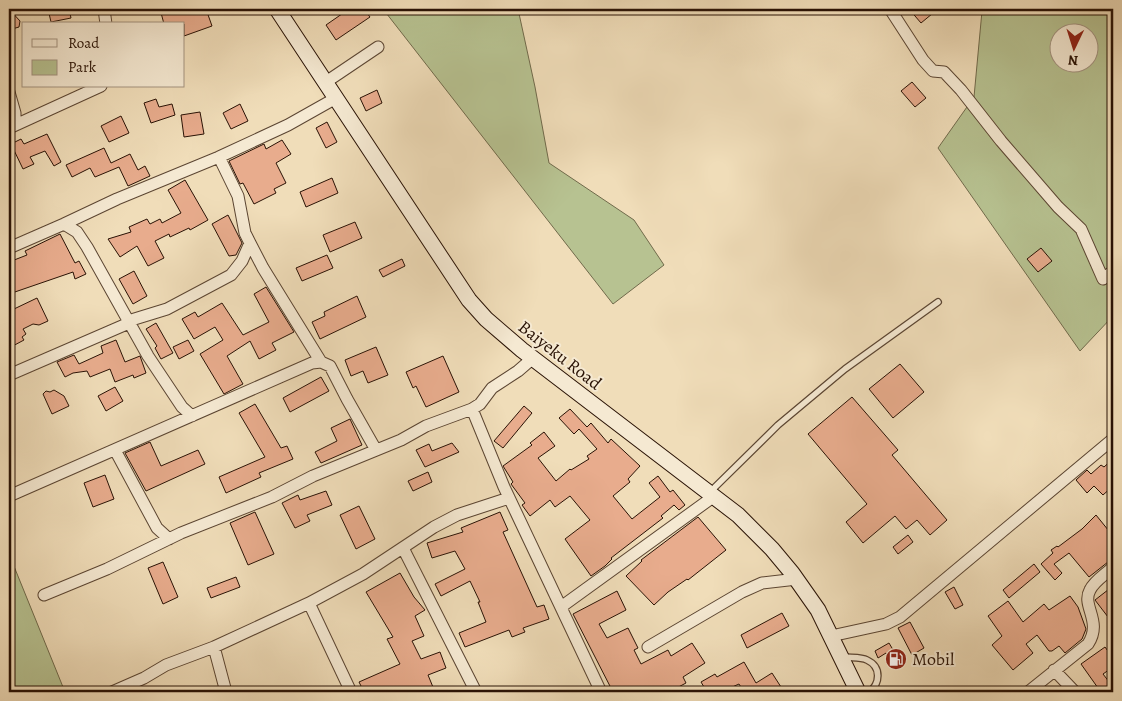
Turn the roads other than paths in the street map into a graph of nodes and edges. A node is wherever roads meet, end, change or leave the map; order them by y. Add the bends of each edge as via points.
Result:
1 (104, 9) edge
2 (277, 9) edge
3 (890, 9) edge
4 (106, 22) edge
5 (378, 47) dead end
6 (326, 82) junction
7 (97, 88) edge
8 (9, 92) edge
9 (336, 98) junction
10 (15, 113) junction
11 (27, 119) junction
12 (12, 126) edge
13 (220, 157) junction
14 (79, 217) junction
15 (64, 224) junction
16 (77, 232) junction
17 (250, 243) junction
18 (9, 248) edge
19 (1113, 270) edge
20 (938, 302) dead end
21 (128, 322) junction
22 (533, 358) junction
23 (321, 362) junction
24 (9, 374) edge
25 (472, 409) junction
26 (188, 418) junction
27 (1113, 439) edge
28 (116, 450) junction
29 (376, 450) junction
30 (711, 495) junction
31 (9, 496) edge
32 (509, 498) junction
33 (169, 539) junction
34 (403, 548) junction
35 (1113, 568) edge
36 (797, 579) junction
37 (44, 595) dead end
38 (309, 603) junction
39 (561, 607) junction
40 (832, 636) junction
41 (214, 647) junction
42 (648, 647) dead end
43 (842, 657) junction
44 (1054, 670) junction
45 (112, 692) edge
46 (226, 692) edge
47 (351, 692) edge
48 (476, 692) edge
49 (601, 692) edge
50 (858, 692) edge
51 (869, 692) edge
52 (1028, 692) edge
53 (1075, 692) edge

1 - 4 street
2 - 6 main road, Baiyeku Road
3 - 19 street via 923,60 933,71 944,72 961,90 1001,141 1081,229 1103,279
5 - 6 street
6 - 9 main road, Baiyeku Road
7 - 11 street
8 - 10 street
9 - 13 street
9 - 22 main road, Baiyeku Road via 469,300 486,319
10 - 11 street
10 - 12 street
11 - 12 street
13 - 14 street
13 - 17 street via 238,196
14 - 15 street
14 - 16 street
15 - 16 street
15 - 18 street
16 - 21 street
17 - 21 street via 242,261 231,274 167,309
17 - 23 street
20 - 30 lane via 845,369 778,425
21 - 24 street
21 - 26 street
22 - 25 street via 492,388
22 - 30 main road, Baiyeku Road
23 - 26 street via 312,363
23 - 29 street via 330,366
25 - 29 street
25 - 32 street
26 - 28 street
27 - 40 street via 900,617 886,624
28 - 31 street
28 - 33 street via 157,528
29 - 33 street
30 - 36 main road, Baiyeku Road via 766,542
30 - 39 street
32 - 34 street via 457,515
32 - 39 street
33 - 37 street
34 - 38 street
34 - 48 street
35 - 44 street via 1088,593 1094,626 1088,644
36 - 40 main road, Baiyeku Road
36 - 42 street via 762,583 742,592
38 - 41 street
38 - 47 street
39 - 49 street
40 - 43 main road, Baiyeku Road
41 - 45 street via 176,660
41 - 46 street
43 - 50 main road, Baiyeku Road
43 - 51 lane via 866,659 873,664 878,671 878,679
44 - 52 street
44 - 53 street

